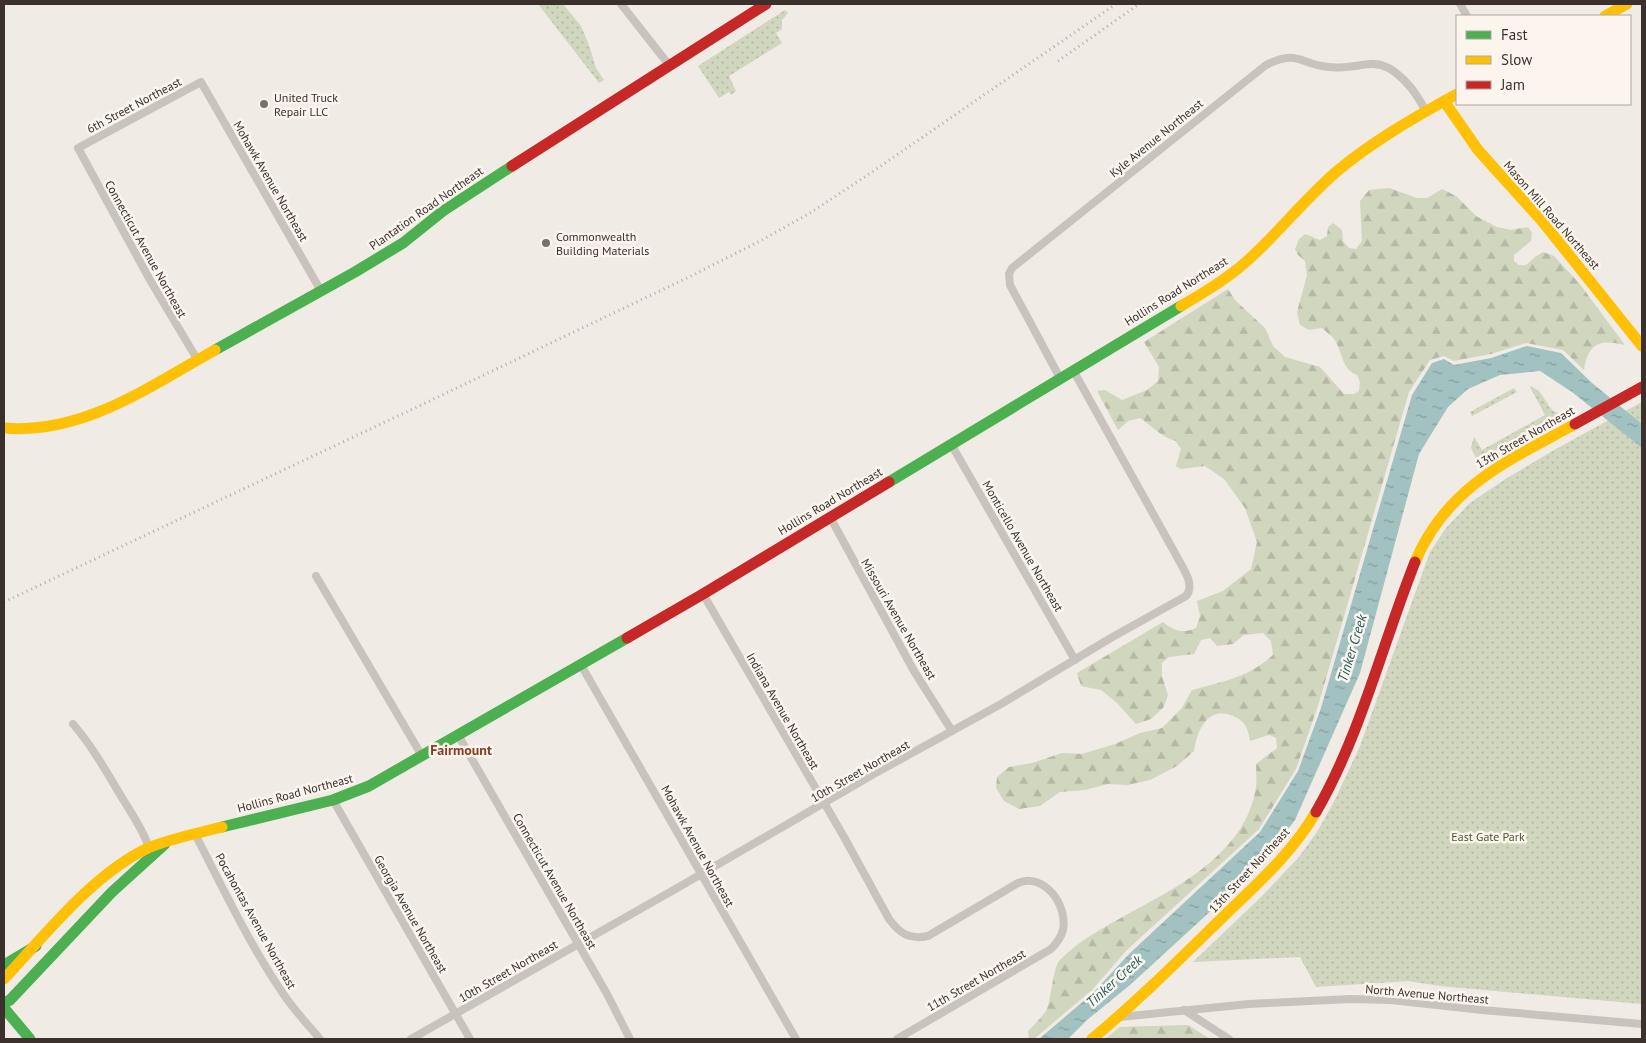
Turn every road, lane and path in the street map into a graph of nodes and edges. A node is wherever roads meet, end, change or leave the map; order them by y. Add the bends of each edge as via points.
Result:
1 (621, 4) edge
2 (766, 4) edge
3 (1628, 4) edge
4 (1607, 15) edge
5 (669, 65) junction
6 (201, 82) joint
7 (1456, 95) edge
8 (1444, 101) junction
9 (1426, 112) junction
10 (78, 148) joint
11 (321, 291) junction
12 (1642, 346) edge
13 (197, 360) junction
14 (1073, 370) junction
15 (1060, 378) junction
16 (1642, 387) edge
17 (4, 428) edge
18 (951, 444) junction
19 (830, 517) junction
20 (316, 576) dead end
21 (703, 594) junction
22 (1075, 660) junction
23 (581, 664) junction
24 (73, 724) dead end
25 (952, 731) junction
26 (458, 735) junction
27 (422, 756) junction
28 (333, 800) junction
29 (824, 804) junction
30 (195, 834) junction
31 (167, 843) junction
32 (149, 848) junction
33 (702, 874) junction
34 (1062, 935) joint
35 (578, 944) junction
36 (36, 946) junction
37 (4, 964) edge
38 (4, 979) edge
39 (4, 1004) edge
40 (4, 1008) edge
41 (1184, 1010) junction
42 (455, 1013) junction
43 (1120, 1017) junction
44 (1642, 1024) edge
45 (30, 1039) edge
46 (320, 1039) edge
47 (411, 1039) edge
48 (470, 1039) edge
49 (630, 1039) edge
50 (796, 1039) edge
51 (897, 1039) edge
52 (1092, 1039) edge
53 (1229, 1039) edge

1 - 5 street
2 - 5 main road, Plantation Road Northeast
3 - 4 main road
5 - 11 main road, Plantation Road Northeast via 443,211 403,243
6 - 10 street, 6th Street Northeast
6 - 11 street, Mohawk Avenue Northeast
7 - 8 main road, Hollins Road Northeast
8 - 9 main road, Hollins Road Northeast
8 - 12 main road, Mason Mill Road Northeast via 1478,150 1548,227
9 - 14 main road, Hollins Road Northeast via 1335,173 1249,260 1233,272
9 - 15 street, Kyle Avenue Northeast via 1410,86 1381,65 1329,67 1296,57 1286,57 1266,65 1012,268 1010,285
10 - 13 street, Connecticut Avenue Northeast
11 - 13 main road, Plantation Road Northeast
13 - 17 main road, Plantation Road Northeast via 89,418 49,428
14 - 15 main road, Hollins Road Northeast
14 - 22 street, 10th Street Northeast via 1176,555 1190,588 1186,596 1172,605
15 - 18 main road, Hollins Road Northeast
16 - 43 main road, 13th Street Northeast via 1480,478 1462,492 1440,517 1417,558 1344,756 1314,816 1290,848 1252,888
18 - 19 main road, Hollins Road Northeast
18 - 22 street, Monticello Avenue Northeast
19 - 21 main road, Hollins Road Northeast
19 - 25 street, Missouri Avenue Northeast via 914,671
20 - 27 street
21 - 23 main road, Hollins Road Northeast
21 - 29 street, Indiana Avenue Northeast
22 - 25 street, 10th Street Northeast
23 - 26 main road, Hollins Road Northeast
23 - 33 street, Mohawk Avenue Northeast
24 - 32 street via 88,741 136,820
25 - 29 street, 10th Street Northeast
26 - 27 main road, Hollins Road Northeast
26 - 35 street, Connecticut Avenue Northeast
27 - 28 main road, Hollins Road Northeast via 369,786
28 - 30 main road, Hollins Road Northeast
28 - 42 street, Georgia Avenue Northeast
29 - 33 street, 10th Street Northeast
29 - 34 street, Indiana Avenue Northeast via 889,919 896,929 909,937 928,936 1018,883 1030,880 1044,885 1057,901 1064,920
30 - 31 main road, Hollins Road Northeast
30 - 46 street, Pocahontas Avenue Northeast via 272,977
31 - 32 main road, Hollins Road Northeast
31 - 39 main road, Hollins Road Northeast via 124,880
32 - 36 main road, Hollins Road Northeast via 104,877
33 - 35 street, 10th Street Northeast
33 - 50 street, Mohawk Avenue Northeast
34 - 51 street, 11th Street Northeast via 1051,949
35 - 42 street, 10th Street Northeast
35 - 49 street, Connecticut Avenue Northeast
36 - 37 main road
36 - 38 main road, Hollins Road Northeast
40 - 45 main road
41 - 43 street, North Avenue Northeast
41 - 44 street, North Avenue Northeast via 1383,999
41 - 53 street
42 - 47 street, 10th Street Northeast
42 - 48 street, Georgia Avenue Northeast
43 - 52 main road, 13th Street Northeast

